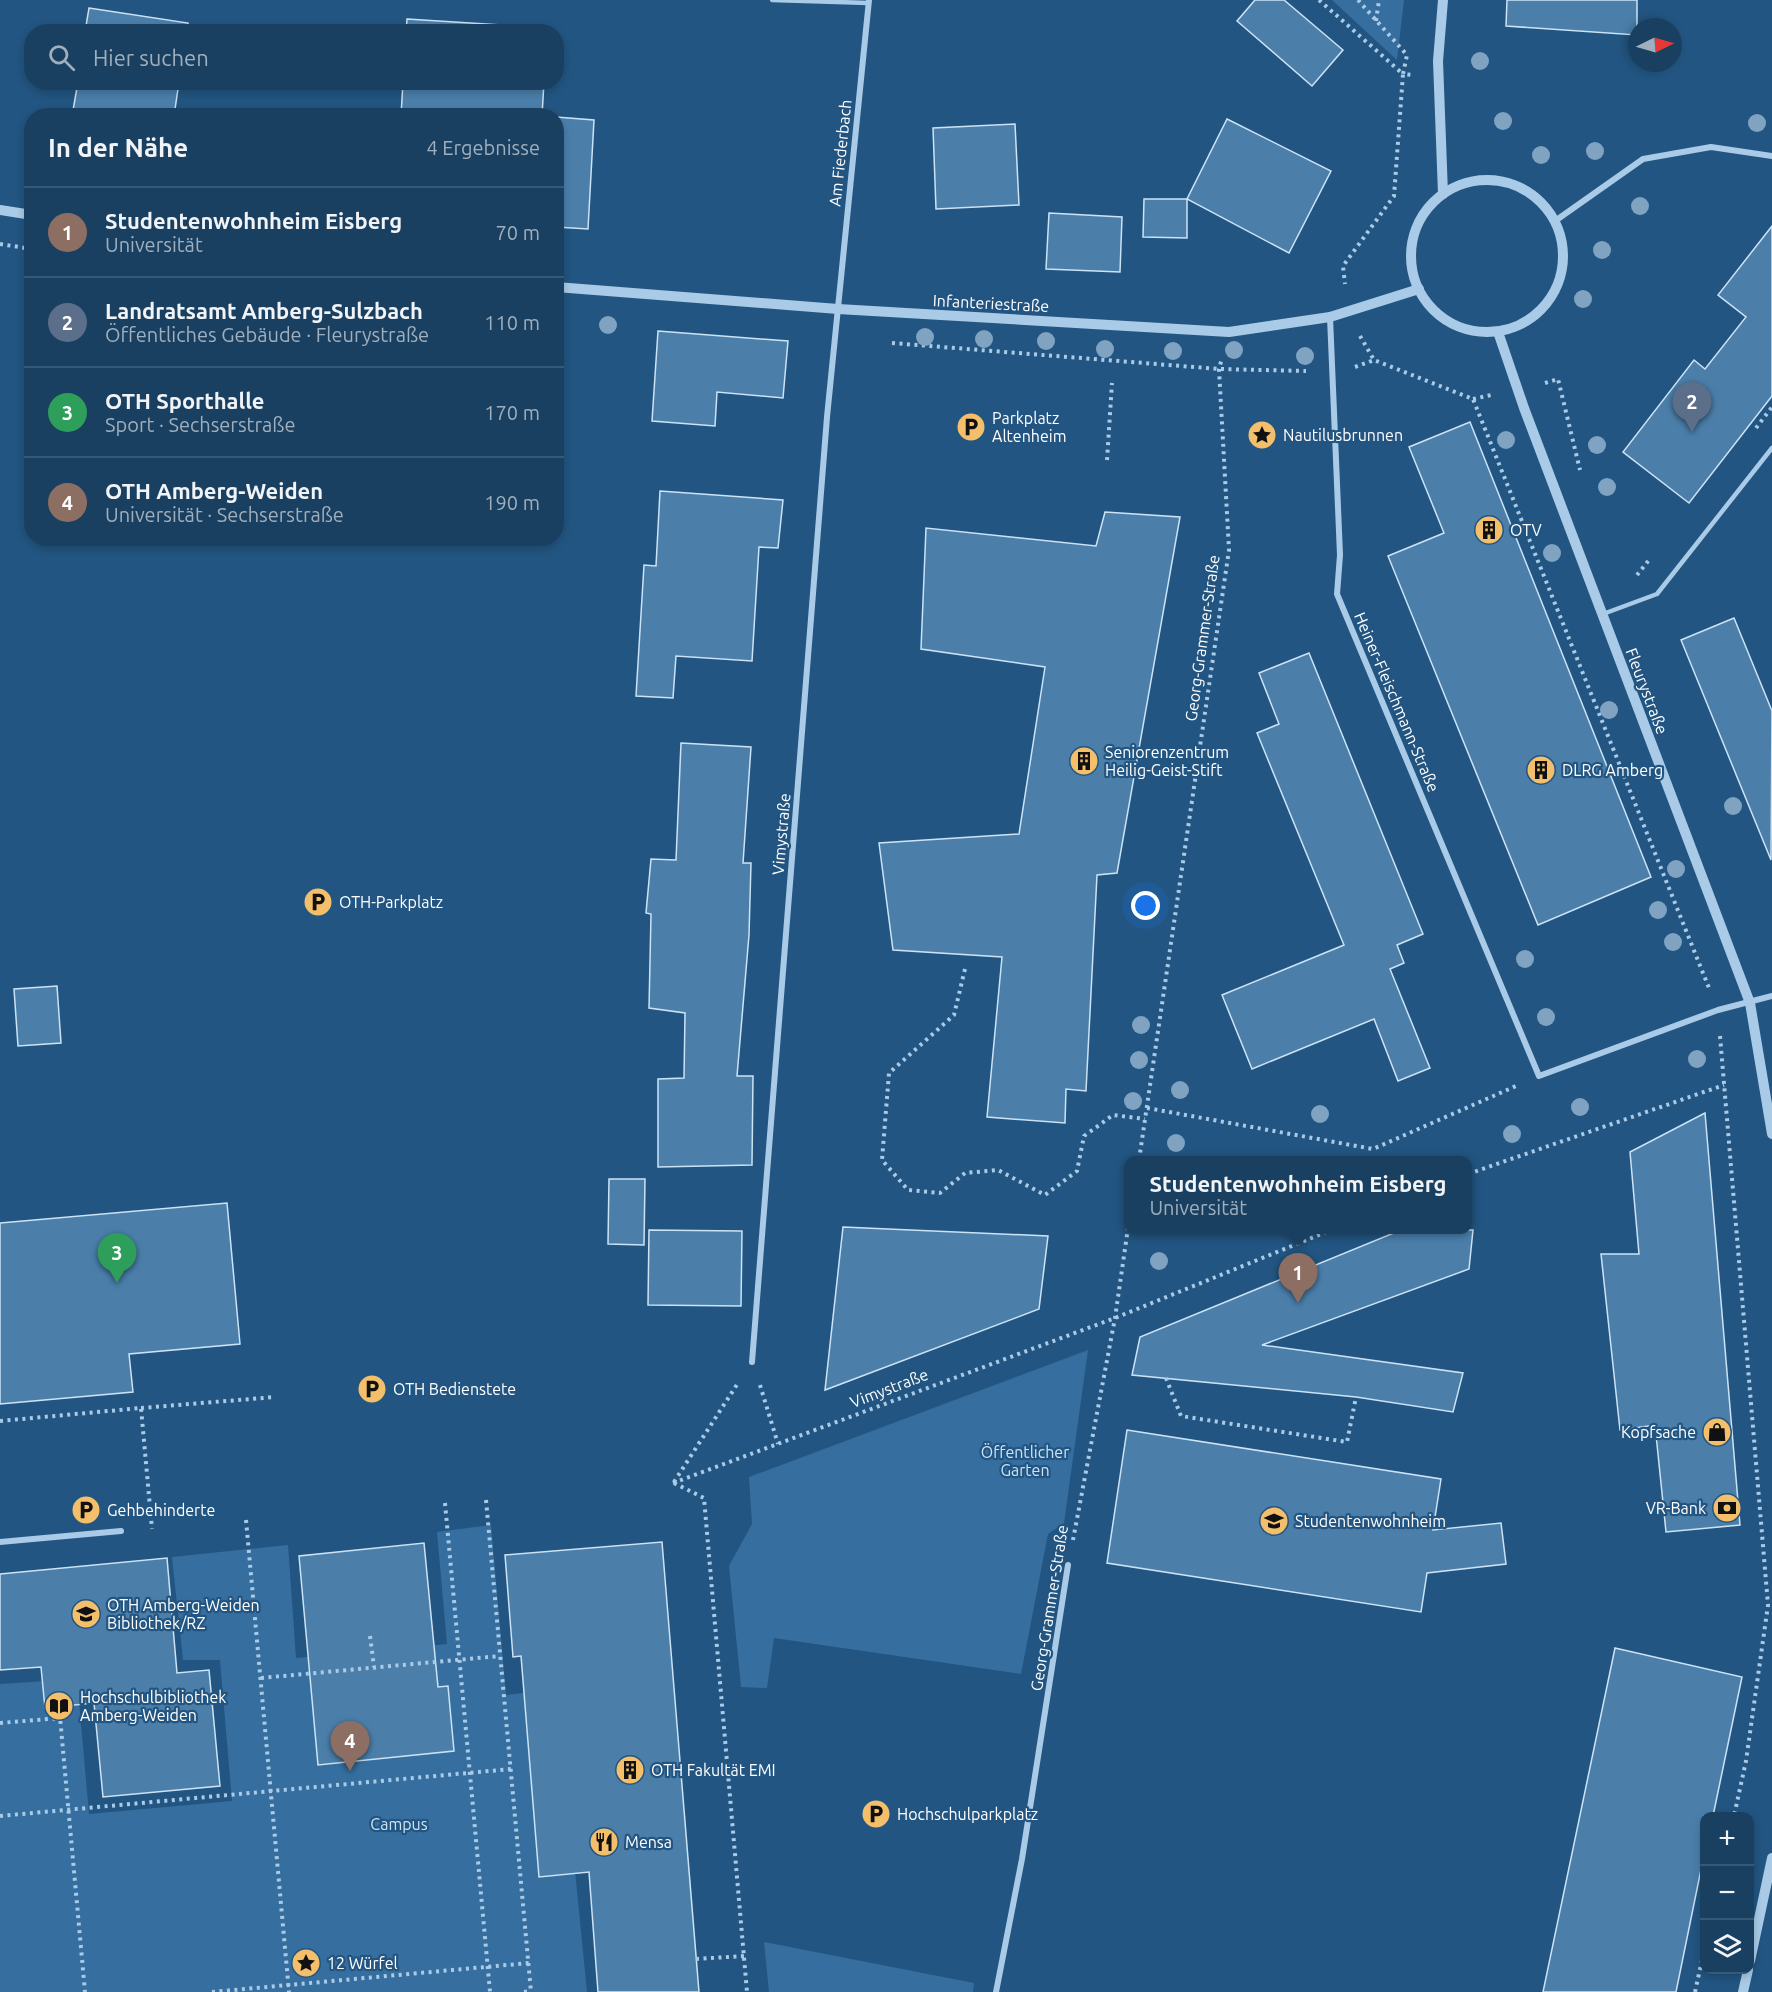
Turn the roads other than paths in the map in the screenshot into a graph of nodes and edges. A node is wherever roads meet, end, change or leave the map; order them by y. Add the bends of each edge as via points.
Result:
1 (772, 0) edge
2 (1443, 0) edge
3 (869, 1) edge
4 (1772, 156) edge
5 (1443, 194) junction
6 (0, 210) edge
7 (24, 214) edge
8 (1555, 221) junction
9 (564, 288) edge
10 (1419, 289) junction
11 (838, 309) junction
12 (1330, 316) junction
13 (1498, 332) junction
14 (1772, 448) edge
15 (1602, 615) junction
16 (1772, 996) edge
17 (1750, 1004) junction
18 (1772, 1134) edge
19 (752, 1362) road end
20 (121, 1532) dead end
21 (0, 1542) edge
22 (1068, 1565) road end
23 (1772, 1858) edge
24 (1754, 1938) edge
25 (1747, 1974) edge
26 (996, 1992) edge
27 (1743, 1992) edge

1 - 3 lane
2 - 5 street via 1438,78
3 - 11 street, Am Fiederbach
4 - 8 street via 1711,147 1643,159
5 - 8 street via 1466,182 1501,181 1517,185 1540,199
5 - 10 street via 1424,213 1413,237 1412,263
6 - 7 street
8 - 13 street via 1564,251 1560,282 1543,309 1518,326
9 - 11 street, Infanteriestraße
10 - 12 street, Infanteriestraße
10 - 13 street via 1430,307 1447,321 1466,330
11 - 12 street, Infanteriestraße via 1229,332
11 - 19 street, Vimystraße
12 - 17 street, Heiner-Fleischmann-Straße via 1340,555 1337,594 1539,1076 1718,1010
13 - 15 street, Fleurystraße
14 - 15 lane via 1658,594
15 - 17 street, Fleurystraße
16 - 17 street
17 - 18 street, Fleurystraße
20 - 21 street
22 - 26 street, Georg-Grammer-Straße via 1022,1859
23 - 24 street
25 - 27 street

